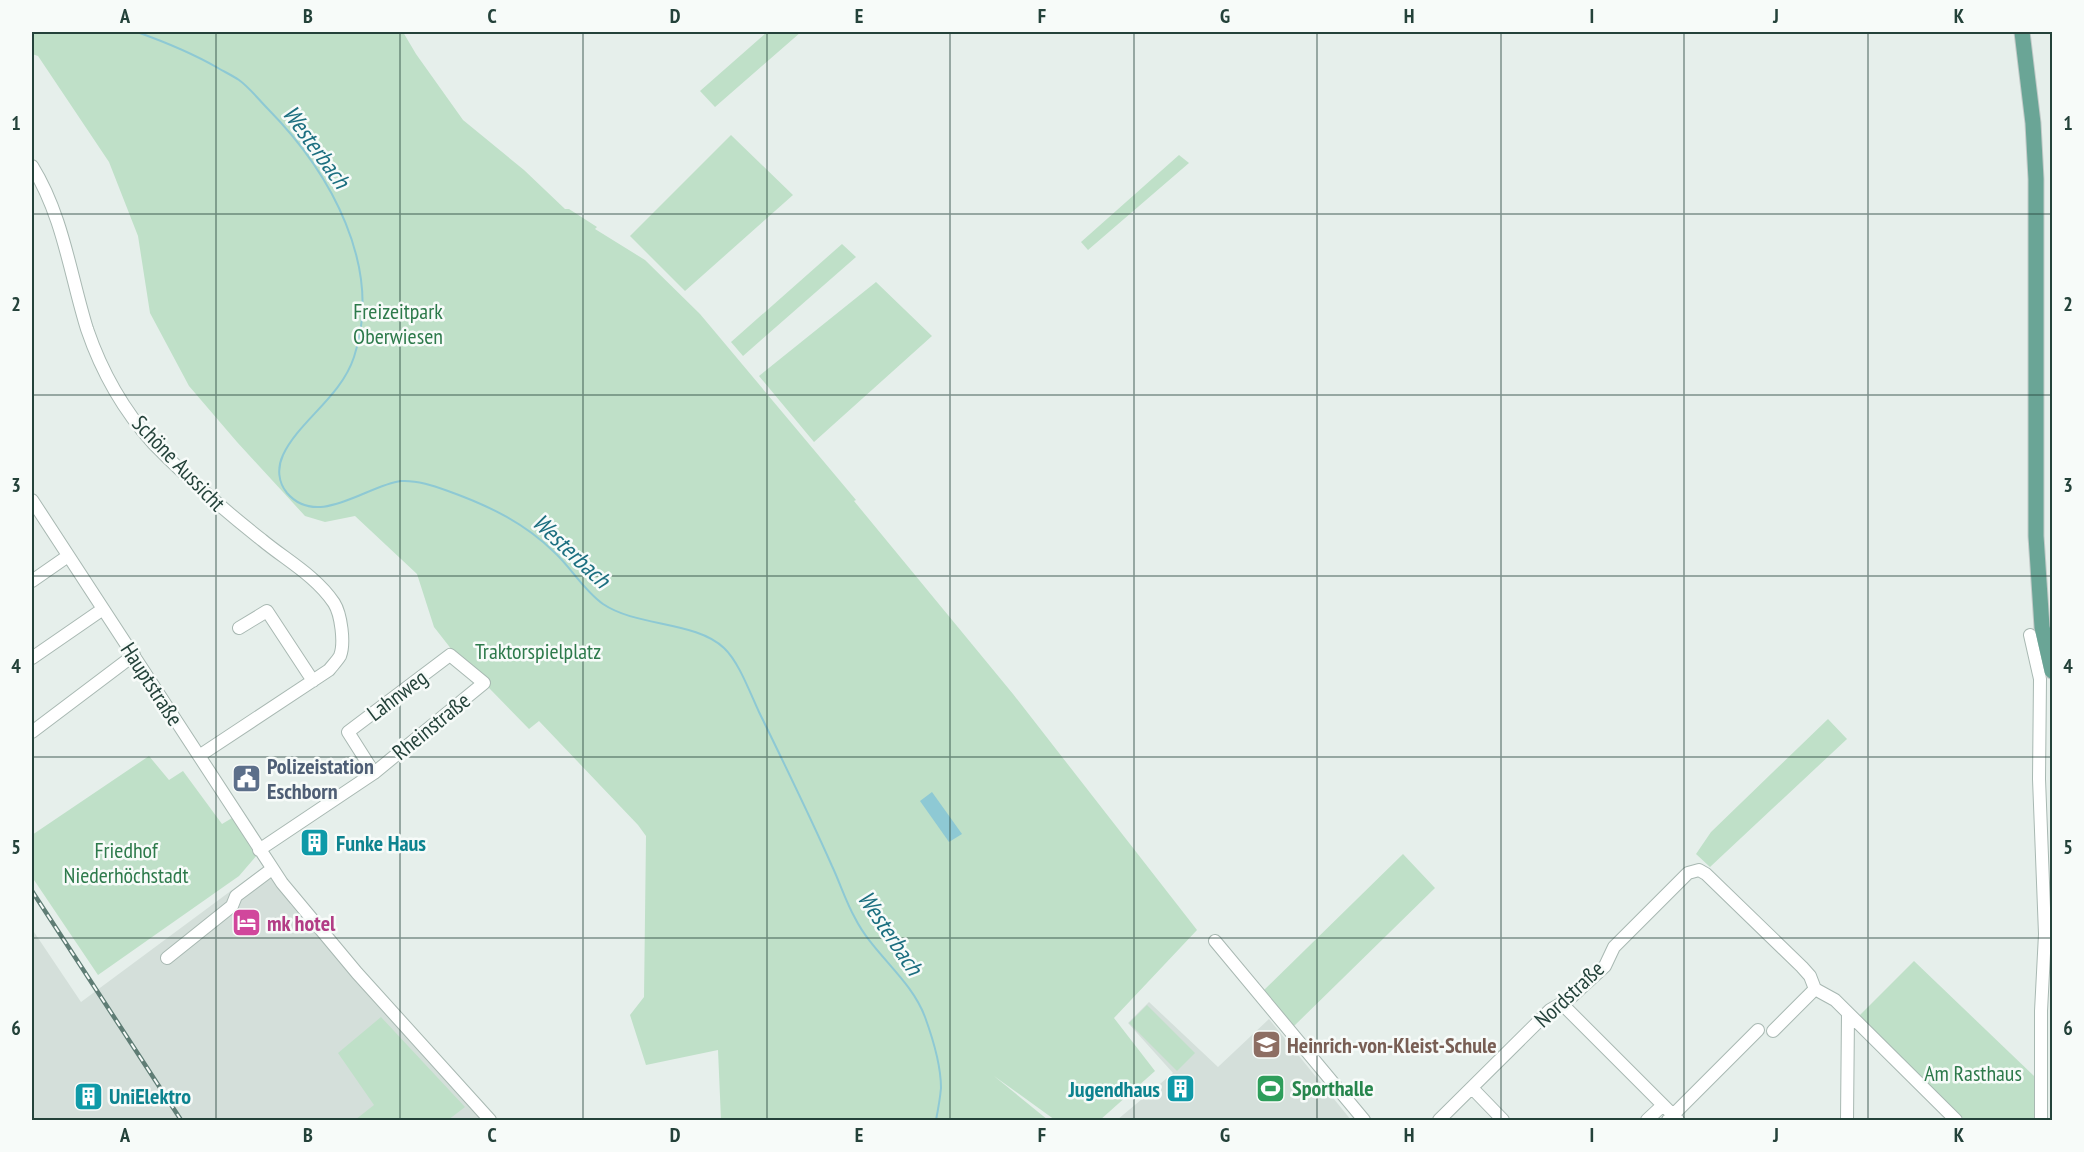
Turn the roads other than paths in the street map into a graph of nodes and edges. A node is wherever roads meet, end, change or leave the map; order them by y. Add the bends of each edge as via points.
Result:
1 (2022, 32) edge
2 (32, 166) edge
3 (32, 500) edge
4 (68, 556) junction
5 (32, 581) edge
6 (103, 609) junction
7 (239, 628) dead end
8 (2030, 635) dead end
9 (134, 655) junction
10 (32, 658) edge
11 (2052, 671) edge
12 (313, 681) junction
13 (484, 683) joint
14 (32, 732) edge
15 (200, 756) junction
16 (374, 773) junction
17 (259, 849) junction
18 (272, 868) junction
19 (1215, 941) dead end
20 (167, 958) dead end
21 (1815, 989) junction
22 (1562, 1004) junction
23 (1848, 1014) junction
24 (1758, 1030) dead end
25 (1773, 1031) dead end
26 (1472, 1088) junction
27 (1662, 1106) junction
28 (1673, 1119) edge
29 (490, 1120) edge
30 (1364, 1120) edge
31 (1439, 1120) edge
32 (1503, 1120) edge
33 (1648, 1120) edge
34 (1847, 1120) edge
35 (1956, 1120) edge
36 (2041, 1120) edge

1 - 11 main road via 2034,142 2036,536 2042,627
2 - 12 street, Schöne Aussicht via 47,192 102,368 127,409 152,441 216,503 309,575 334,604 342,627 340,655 329,670
3 - 4 street, Hauptstraße
4 - 5 street
4 - 6 street, Hauptstraße
6 - 9 street, Hauptstraße
6 - 10 street
7 - 12 street via 267,611
8 - 36 street via 2040,679 2045,934
9 - 14 street
9 - 15 street, Hauptstraße
12 - 15 street, Schöne Aussicht
13 - 16 street, Rheinstraße
13 - 16 street, Lahnweg via 450,655 348,732
15 - 17 street, Hauptstraße
16 - 17 street, Rheinstraße
17 - 18 street, Hauptstraße
18 - 20 street
18 - 29 street, Hauptstraße via 350,964
19 - 30 street
21 - 22 street, Nordstraße via 1802,967 1699,870 1688,873 1614,947 1605,966
21 - 23 street via 1835,999
21 - 25 street
22 - 26 street, Nordstraße via 1550,1010
22 - 27 street
23 - 34 street
23 - 35 street
24 - 28 street
26 - 31 street, Nordstraße
26 - 32 street
27 - 28 street
27 - 33 street

